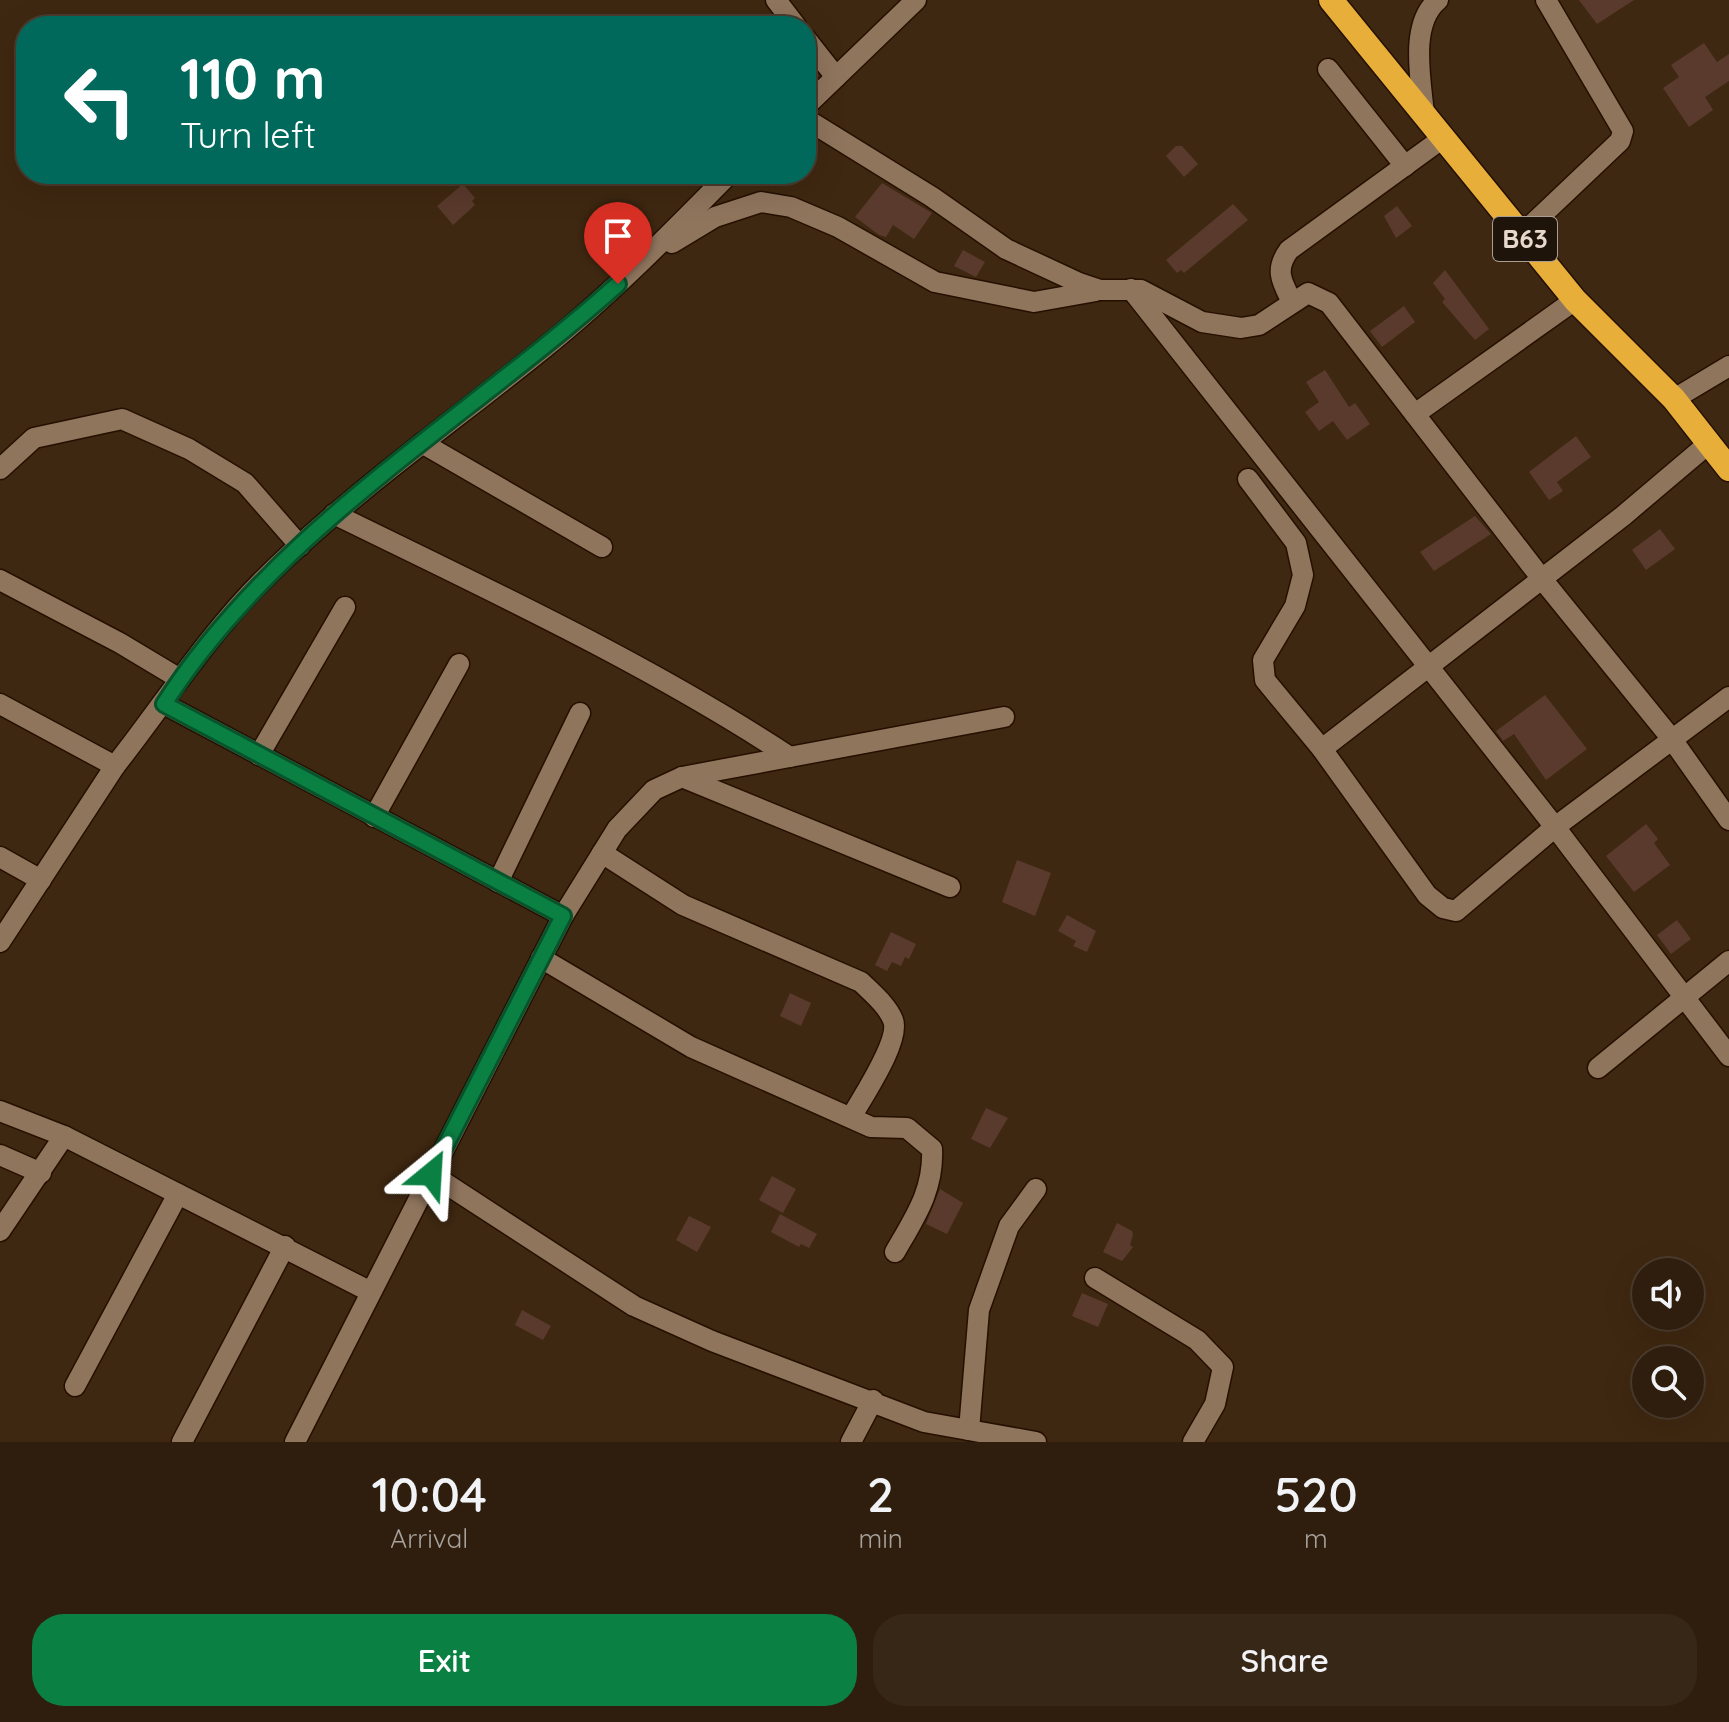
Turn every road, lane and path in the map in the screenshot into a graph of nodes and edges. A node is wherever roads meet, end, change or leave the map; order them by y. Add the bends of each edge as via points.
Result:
1 (776, 0) edge
2 (916, 0) edge
3 (1331, 0) edge
4 (1438, 0) edge
5 (1546, 0) edge
6 (788, 16) edge
7 (816, 52) edge
8 (1328, 69) dead end
9 (836, 77) junction
10 (816, 96) edge
11 (1424, 114) junction
12 (816, 125) edge
13 (1443, 138) junction
14 (1405, 166) junction
15 (719, 184) edge
16 (1522, 234) junction
17 (658, 248) junction
18 (1130, 287) junction
19 (1100, 290) junction
20 (1575, 300) junction
21 (1292, 302) junction
22 (1729, 366) edge
23 (1674, 399) junction
24 (1415, 414) junction
25 (422, 443) junction
26 (1708, 444) junction
27 (0, 469) edge
28 (1729, 469) edge
29 (1248, 479) dead end
30 (334, 514) junction
31 (1320, 529) junction
32 (300, 546) junction
33 (602, 547) dead end
34 (1301, 555) junction
35 (1542, 579) junction
36 (0, 580) edge
37 (345, 607) dead end
38 (459, 664) dead end
39 (1427, 665) junction
40 (180, 679) junction
41 (1729, 697) edge
42 (0, 704) edge
43 (164, 704) junction
44 (580, 713) dead end
45 (1004, 717) dead end
46 (1671, 738) junction
47 (1322, 749) junction
48 (259, 755) junction
49 (790, 757) junction
50 (115, 766) junction
51 (682, 777) junction
52 (374, 817) junction
53 (1729, 820) edge
54 (1555, 827) junction
55 (602, 853) junction
56 (0, 857) edge
57 (41, 880) junction
58 (498, 882) junction
59 (950, 887) dead end
60 (563, 916) junction
61 (0, 942) edge
62 (541, 958) junction
63 (1729, 961) edge
64 (1684, 996) junction
65 (1729, 1056) edge
66 (1598, 1068) dead end
67 (0, 1111) edge
68 (852, 1116) junction
69 (64, 1136) junction
70 (0, 1155) edge
71 (41, 1173) junction
72 (431, 1174) junction
73 (1036, 1189) dead end
74 (178, 1194) junction
75 (0, 1231) edge
76 (285, 1246) junction
77 (895, 1252) dead end
78 (1095, 1278) dead end
79 (371, 1292) junction
80 (75, 1386) dead end
81 (873, 1400) junction
82 (969, 1430) junction
83 (182, 1442) edge
84 (295, 1442) edge
85 (851, 1442) edge
86 (1036, 1442) edge
87 (1193, 1442) edge

1 - 6 street
2 - 9 street
3 - 11 highway, B63
4 - 11 street via 1429,7 1422,27
5 - 16 street via 1623,131 1620,141
7 - 9 street
8 - 14 street
9 - 10 street
11 - 13 highway, B63
12 - 19 street via 1037,267
13 - 14 street
13 - 16 highway, B63
14 - 21 street via 1289,250 1280,262 1279,277
15 - 17 street
16 - 20 highway, B63
17 - 19 street via 715,217 761,202 791,207 838,227 935,282 1034,302
17 - 25 street via 540,351
18 - 19 street
18 - 21 street via 1221,327 1259,325
18 - 31 street
20 - 23 highway, B63
20 - 24 street
21 - 24 street via 1308,293 1329,303
22 - 23 street
23 - 26 highway, B63
24 - 35 street
25 - 30 street
25 - 33 street
26 - 28 highway, B63
26 - 35 street
27 - 32 street via 34,438 122,419 189,449 245,483
29 - 34 street
30 - 32 street
30 - 49 street via 586,637 713,707
31 - 34 street
31 - 39 street
32 - 40 street via 260,582
34 - 47 street via 1303,575 1295,606 1263,660 1262,671
35 - 39 street
35 - 46 street
36 - 40 street
37 - 48 street
38 - 52 street
39 - 47 street
39 - 54 street
40 - 43 street
41 - 46 street
42 - 50 street
43 - 48 street
43 - 50 street
44 - 58 street
45 - 49 street
46 - 53 street
46 - 54 street
47 - 54 street via 1427,895 1443,908 1456,911
48 - 52 street
49 - 51 street
50 - 57 street
51 - 55 street via 654,790
51 - 59 street
52 - 58 street
54 - 64 street
55 - 60 street
55 - 68 street via 683,905 861,982 882,1003 894,1022 892,1042
56 - 57 street
57 - 61 street
58 - 60 street
60 - 62 street
62 - 68 street via 691,1047
62 - 72 street
63 - 64 street
64 - 65 street
64 - 66 street
67 - 69 street
68 - 77 street via 871,1127 907,1128 932,1149 933,1174
69 - 71 street
69 - 74 street
70 - 71 street
71 - 75 street
72 - 79 street
72 - 81 street via 634,1306 712,1341
73 - 82 street via 1009,1226 979,1310
74 - 76 street
74 - 80 street
76 - 79 street
76 - 83 street
78 - 87 street via 1197,1340 1223,1367 1215,1404
79 - 84 street
81 - 82 street via 924,1422
81 - 85 street
82 - 86 street

